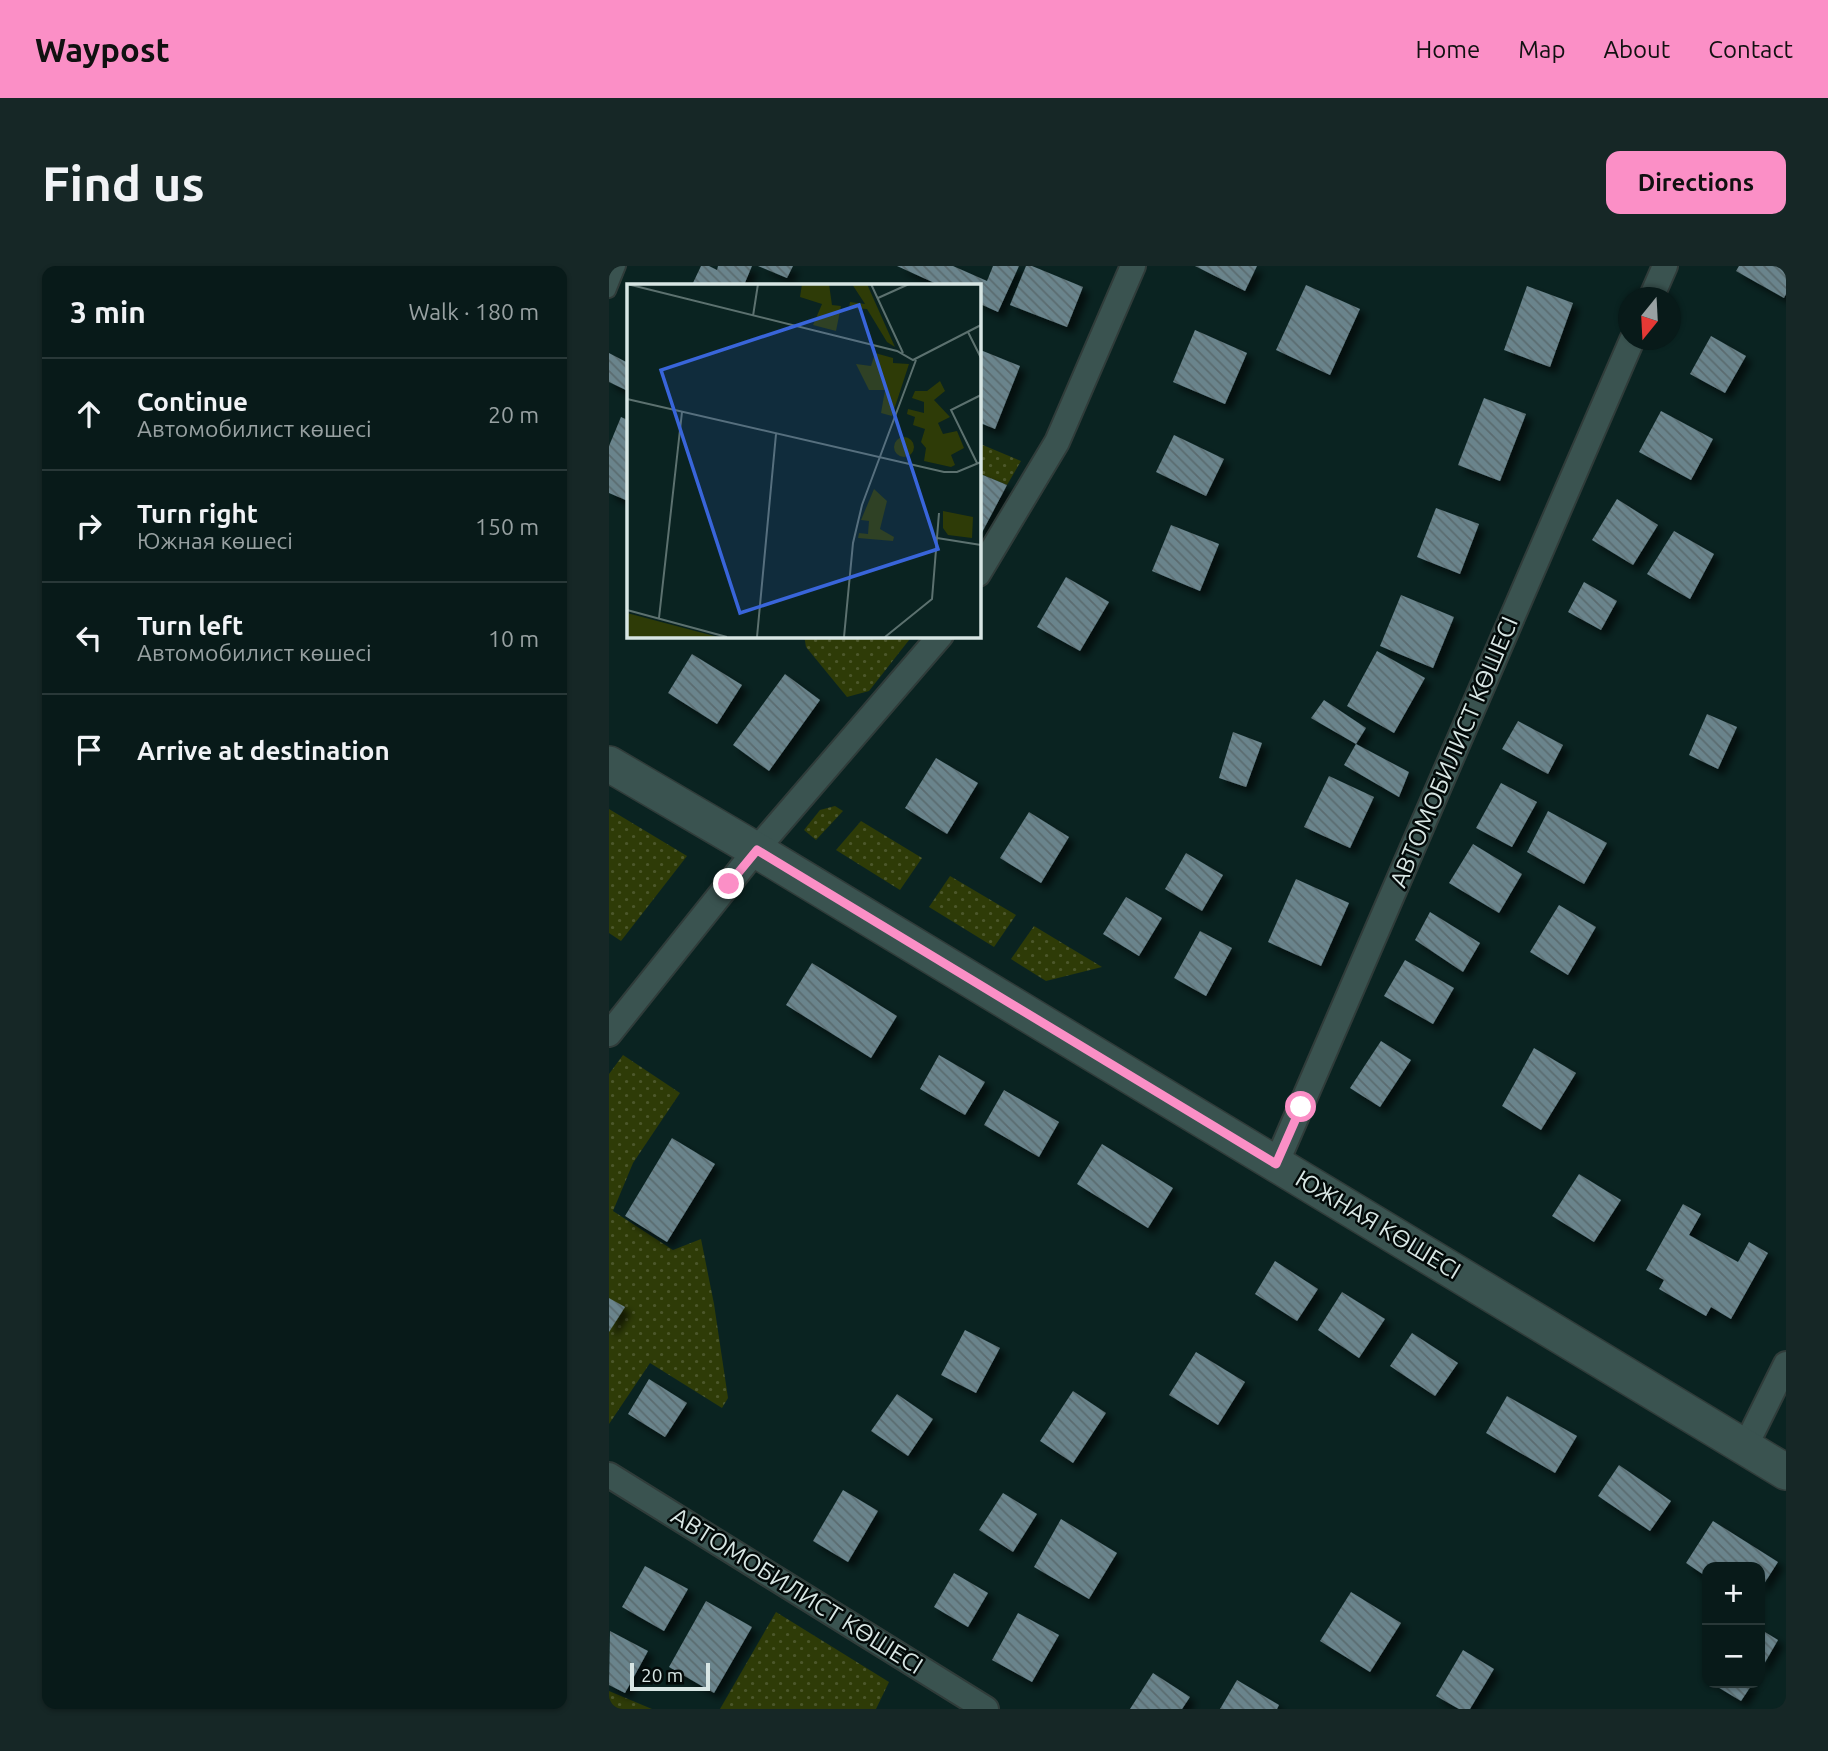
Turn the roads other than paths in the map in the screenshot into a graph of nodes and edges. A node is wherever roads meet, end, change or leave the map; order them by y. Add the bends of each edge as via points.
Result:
1 (619, 266) edge
2 (1133, 266) edge
3 (1665, 266) edge
4 (1656, 287) edge
5 (609, 291) edge
6 (1628, 350) edge
7 (980, 570) edge
8 (939, 637) edge
9 (609, 764) edge
10 (757, 850) junction
11 (609, 1034) edge
12 (1276, 1164) junction
13 (1786, 1364) edge
14 (1745, 1447) junction
15 (1786, 1472) edge
16 (609, 1475) edge
17 (986, 1709) edge

1 - 5 lane
2 - 7 street via 1058,442
3 - 4 street
6 - 12 street, АВТОМОБИЛИСТ КӨШЕСІ
8 - 10 street
9 - 10 street, ЮЖНАЯ КӨШЕСІ
10 - 11 street
10 - 12 street, ЮЖНАЯ КӨШЕСІ
12 - 14 street, ЮЖНАЯ КӨШЕСІ
13 - 14 street
14 - 15 street, ЮЖНАЯ КӨШЕСІ
16 - 17 street, АВТОМОБИЛИСТ КӨШЕСІ

